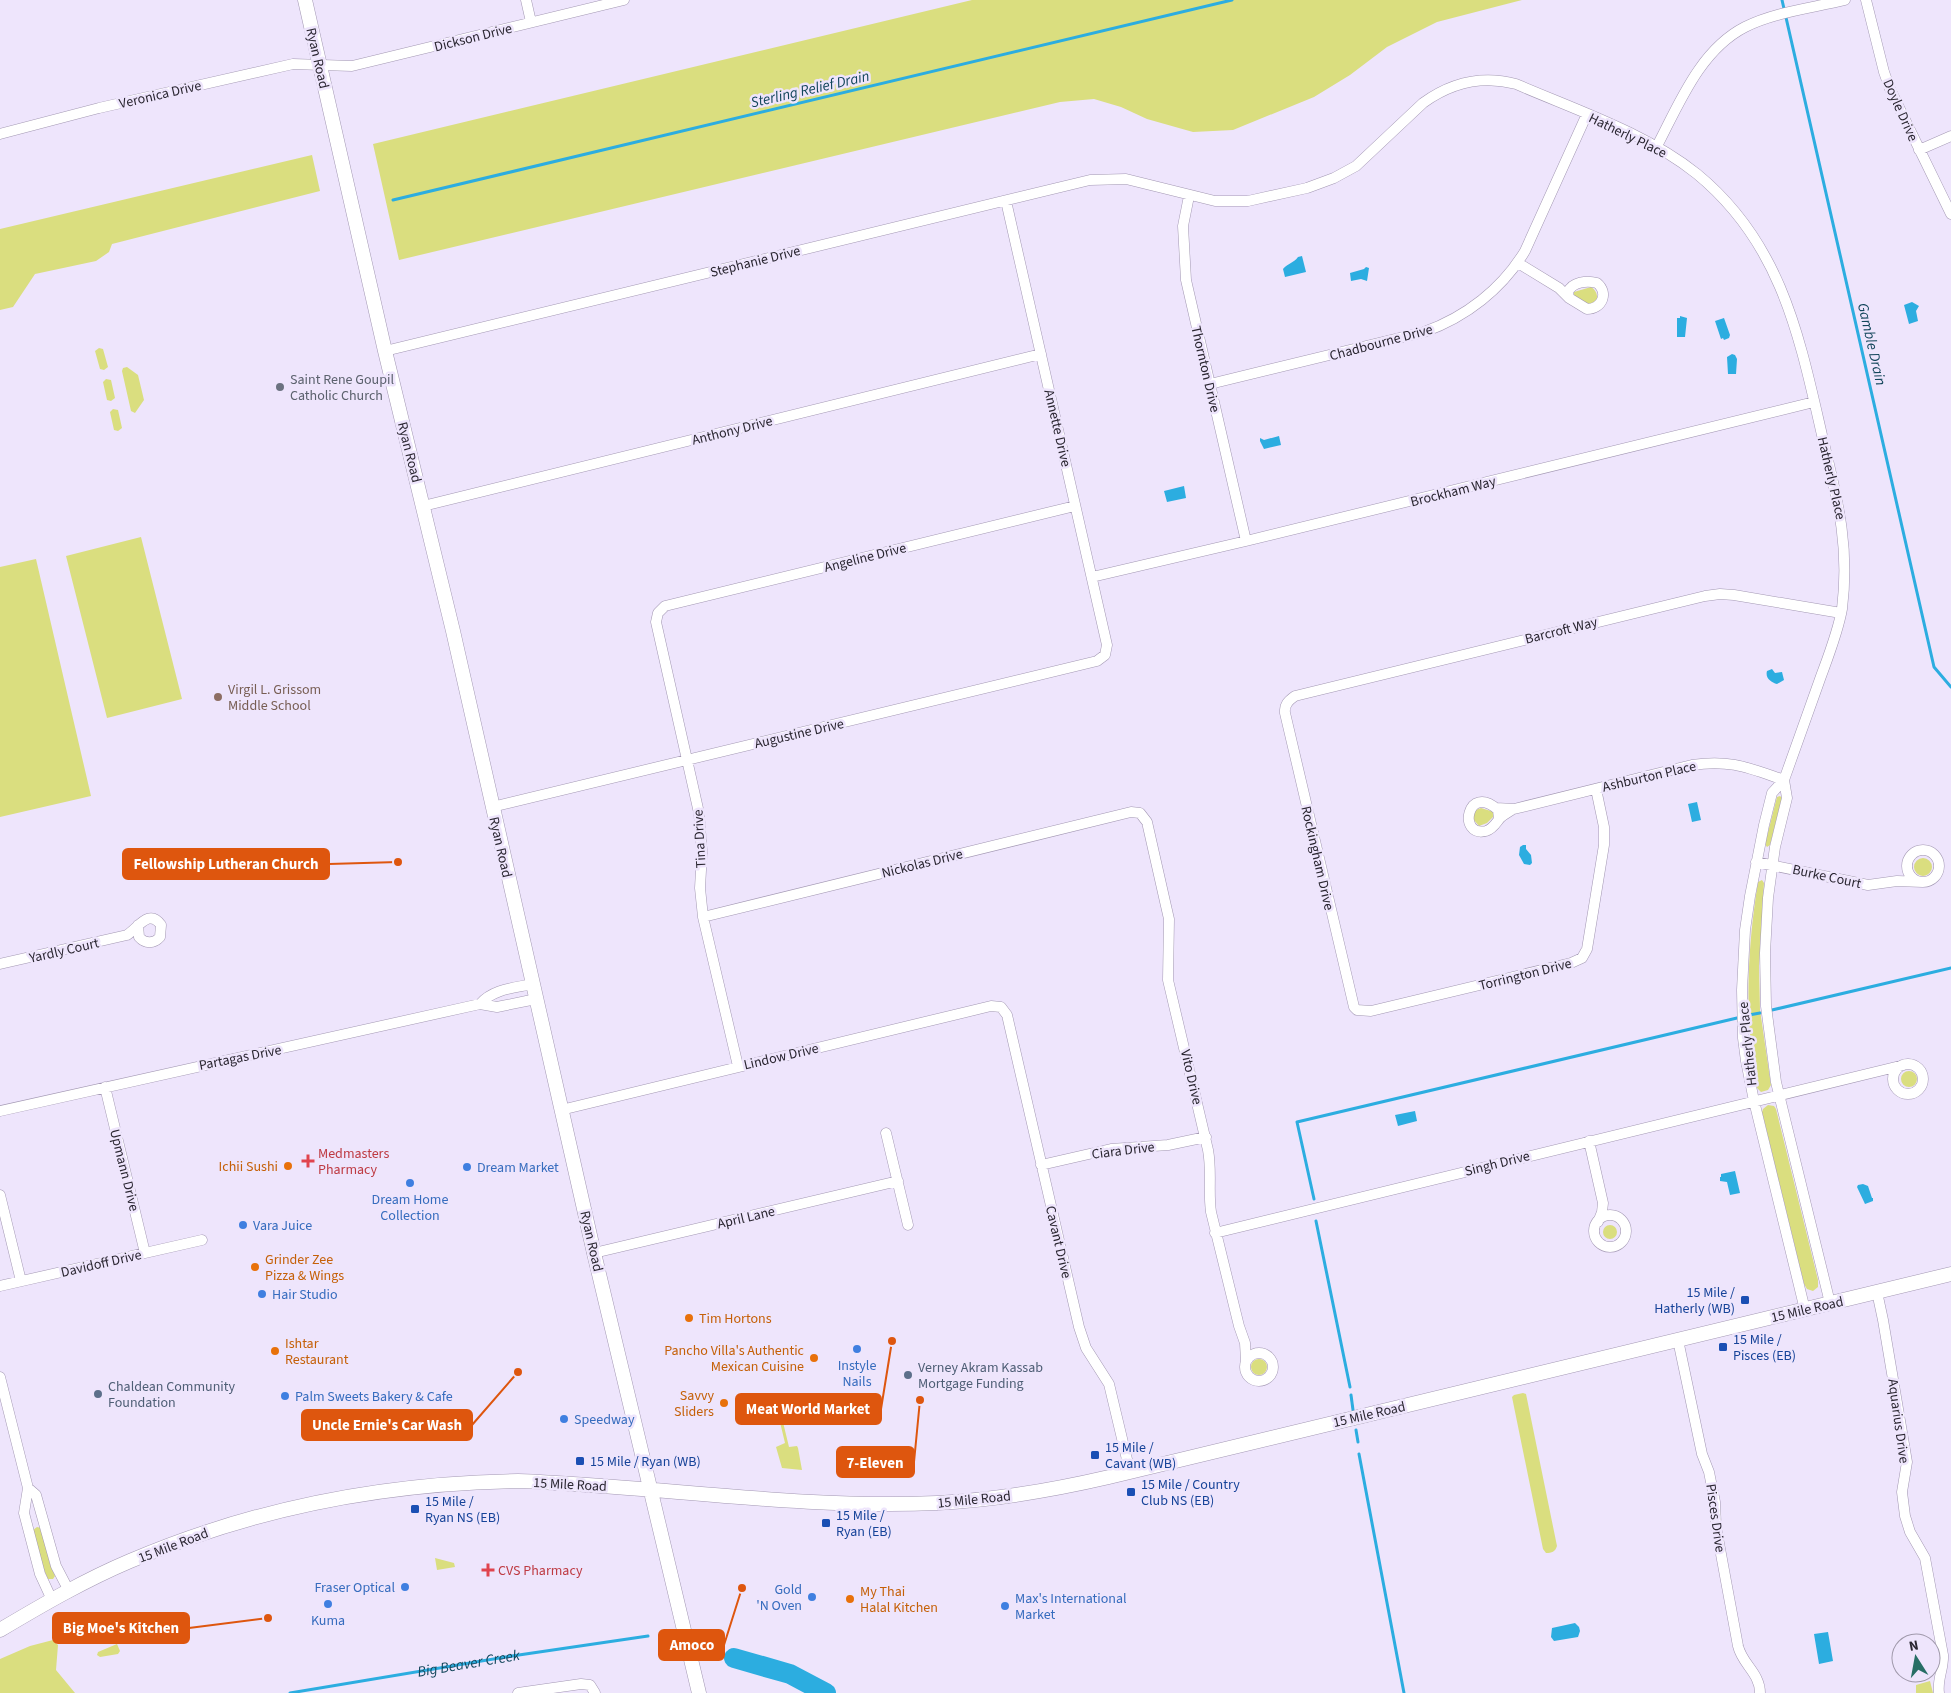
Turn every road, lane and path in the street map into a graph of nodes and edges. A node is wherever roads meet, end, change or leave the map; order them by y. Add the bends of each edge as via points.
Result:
1 (305, 0) edge
2 (526, 0) edge
3 (624, 0) edge
4 (1845, 0) edge
5 (1866, 0) edge
6 (531, 22) junction
7 (320, 66) junction
8 (1587, 114) junction
9 (0, 134) edge
10 (1951, 136) edge
11 (1657, 146) junction
12 (1919, 150) junction
13 (1126, 180) joint
14 (1189, 196) junction
15 (1006, 201) junction
16 (1951, 214) edge
17 (1518, 263) junction
18 (1574, 285) junction
19 (1559, 288) junction
20 (1569, 298) junction
21 (385, 351) junction
22 (1041, 354) junction
23 (1210, 384) junction
24 (1814, 402) junction
25 (423, 506) junction
26 (1075, 506) junction
27 (1246, 541) junction
28 (1092, 577) junction
29 (658, 613) joint
30 (1841, 613) junction
31 (1105, 655) joint
32 (1286, 704) joint
33 (688, 760) junction
34 (1784, 780) junction
35 (1596, 789) junction
36 (492, 808) junction
37 (1496, 808) junction
38 (1514, 809) junction
39 (1140, 813) joint
40 (1499, 819) junction
41 (1756, 862) junction
42 (1908, 864) junction
43 (1772, 865) junction
44 (1897, 881) junction
45 (1923, 882) junction
46 (704, 917) junction
47 (138, 925) junction
48 (127, 935) junction
49 (142, 940) junction
50 (0, 964) edge
51 (532, 984) junction
52 (536, 999) junction
53 (480, 1004) junction
54 (1001, 1007) joint
55 (1357, 1010) joint
56 (1904, 1065) junction
57 (738, 1066) junction
58 (1871, 1073) junction
59 (1895, 1084) junction
60 (105, 1087) junction
61 (1779, 1094) junction
62 (1754, 1101) junction
63 (561, 1110) junction
64 (0, 1111) edge
65 (886, 1133) dead end
66 (1206, 1136) junction
67 (1588, 1141) junction
68 (1041, 1165) junction
69 (898, 1181) junction
70 (0, 1196) edge
71 (1603, 1203) junction
72 (1616, 1217) junction
73 (1598, 1222) junction
74 (908, 1225) dead end
75 (1216, 1232) junction
76 (202, 1240) dead end
77 (146, 1253) junction
78 (594, 1253) junction
79 (1951, 1274) edge
80 (21, 1281) junction
81 (0, 1286) edge
82 (1877, 1292) junction
83 (1830, 1303) junction
84 (1804, 1310) junction
85 (1678, 1340) junction
86 (1245, 1343) junction
87 (1261, 1353) junction
88 (1246, 1362) junction
89 (0, 1377) edge
90 (1130, 1472) junction
91 (28, 1488) junction
92 (652, 1490) junction
93 (69, 1591) junction
94 (52, 1600) junction
95 (0, 1630) edge
96 (518, 1693) edge
97 (595, 1693) edge
98 (699, 1693) edge
99 (1760, 1693) edge
100 (1939, 1693) edge

1 - 7 main road, Ryan Road
2 - 6 street
3 - 6 street, Dickson Drive
4 - 11 street via 1759,21 1735,33 1705,62 1687,88
5 - 12 street, Doyle Drive via 1884,72
6 - 7 street, Dickson Drive via 352,66
7 - 9 street, Veronica Drive via 293,64
7 - 21 main road, Ryan Road
8 - 11 street, Hatherly Place
8 - 14 street, Hatherly Place via 1516,84 1502,80 1473,80 1434,95 1356,166 1334,178 1307,188 1248,201 1215,201
8 - 17 street, Chadbourne Drive
10 - 12 street
11 - 24 street, Hatherly Place via 1697,174 1732,207 1753,235 1792,315
12 - 16 street, Doyle Drive
13 - 14 street, Hatherly Place
13 - 15 street, Stephanie Drive via 1090,180
14 - 23 street, Thornton Drive via 1183,226 1184,265
15 - 21 street, Stephanie Drive
15 - 22 street, Annette Drive
17 - 19 street
17 - 23 street, Chadbourne Drive via 1490,293 1444,325
18 - 19 street
18 - 20 street via 1568,290
18 - 20 street via 1589,281 1597,283 1603,291 1602,301 1597,308 1587,309
19 - 20 street
21 - 25 main road, Ryan Road
22 - 25 street, Anthony Drive
22 - 26 street, Annette Drive
23 - 27 street, Thornton Drive
24 - 27 street, Brockham Way
24 - 30 street, Hatherly Place via 1843,528 1845,576
25 - 36 main road, Ryan Road
26 - 28 street, Annette Drive
26 - 29 street, Angeline Drive via 665,606
27 - 28 street, Brockham Way
28 - 31 street, Annette Drive via 1107,645
29 - 33 street, Tina Drive via 656,622
30 - 32 street, Barcroft Way via 1734,595 1705,596 1295,696
30 - 34 street, Hatherly Place
31 - 33 street, Augustine Drive via 1097,661
32 - 55 street, Rockingham Drive via 1285,713 1351,1002
33 - 36 street, Augustine Drive
33 - 46 street, Tina Drive via 700,813 700,888
34 - 35 street, Ashburton Place via 1752,769 1715,762
34 - 41 street, Hatherly Place via 1772,793
34 - 43 street, Hatherly Place via 1787,798
35 - 38 street, Ashburton Place
35 - 55 street, Torrington Drive via 1604,827 1604,845 1582,958 1570,964 1371,1011
36 - 51 main road, Ryan Road
37 - 38 street, Ashburton Place
37 - 40 street via 1500,812
37 - 40 street, Ashburton Place via 1487,803 1477,803 1470,809 1468,819 1472,827 1480,831 1489,830
38 - 40 street, Ashburton Place
39 - 46 street, Nickolas Drive via 1131,812
39 - 66 street, Vito Drive via 1148,822 1166,906 1168,980
41 - 43 street, Burke Court
41 - 62 street, Hatherly Place via 1745,930 1742,990 1745,1053
42 - 44 street
42 - 45 street via 1913,878
42 - 45 street via 1916,852 1926,851 1935,856 1939,866 1936,876
43 - 44 street, Burke Court via 1868,885
43 - 61 street, Hatherly Place via 1765,981 1770,1045
44 - 45 street, Burke Court
46 - 57 street, Tina Drive
47 - 48 street, Yardly Court
47 - 49 street
47 - 49 street via 144,919 152,918 159,921 162,929 157,940
48 - 49 street
48 - 50 street, Yardly Court
51 - 52 main road, Ryan Road
51 - 53 street via 494,992
52 - 53 street via 498,1007
52 - 63 main road, Ryan Road
53 - 60 street, Partagas Drive
54 - 57 street, Lindow Drive via 991,1006
54 - 68 street, Cavant Drive via 1007,1015
56 - 58 street, Singh Drive
56 - 59 street via 1896,1070
56 - 59 street via 1918,1068 1923,1076 1922,1085 1910,1094 1901,1092
57 - 63 street, Lindow Drive
58 - 59 street via 1887,1077
58 - 61 street, Singh Drive
60 - 64 street, Partagas Drive
60 - 77 street, Upmann Drive
61 - 62 street, Singh Drive
61 - 83 street, Hatherly Place
62 - 67 street, Singh Drive
62 - 84 street, Hatherly Place
63 - 78 main road, Ryan Road
65 - 69 street
66 - 68 street, Ciara Drive via 1168,1145 1111,1149
66 - 75 street, Vito Drive via 1211,1171 1209,1195
67 - 71 street
67 - 75 street, Singh Drive
68 - 90 street, Cavant Drive via 1080,1332 1086,1348 1109,1384
69 - 74 street
69 - 78 street, April Lane
70 - 80 street
71 - 72 street
71 - 73 street
72 - 73 street via 1606,1216
72 - 73 street via 1626,1230 1623,1240 1615,1246 1605,1246 1597,1240 1594,1231
75 - 86 street, Vito Drive
76 - 77 street, Davidoff Drive
77 - 80 street, Davidoff Drive
78 - 92 main road, Ryan Road
79 - 82 main road, 15 Mile Road
80 - 81 street, Davidoff Drive
82 - 83 main road, 15 Mile Road
82 - 100 street, Aquarius Drive via 1907,1462 1902,1492 1905,1516 1925,1558 1943,1655
83 - 84 main road, 15 Mile Road
84 - 85 main road, 15 Mile Road
85 - 90 main road, 15 Mile Road
85 - 99 street, Pisces Drive via 1702,1454 1709,1472 1738,1646 1758,1678
86 - 87 street, Vito Drive
86 - 88 street, Vito Drive
87 - 88 street via 1252,1354
87 - 88 street, Vito Drive via 1269,1357 1273,1365 1272,1374 1265,1380 1251,1379 1245,1371
89 - 91 street
90 - 92 main road, 15 Mile Road via 1017,1494 938,1503 838,1502
91 - 93 street via 36,1495 56,1566
91 - 94 street via 24,1513 40,1574
92 - 93 main road, 15 Mile Road via 558,1483 467,1482 344,1496 218,1528 130,1561
92 - 98 main road, Ryan Road
93 - 94 main road, 15 Mile Road
94 - 95 main road, 15 Mile Road
96 - 97 street via 581,1684 590,1685

